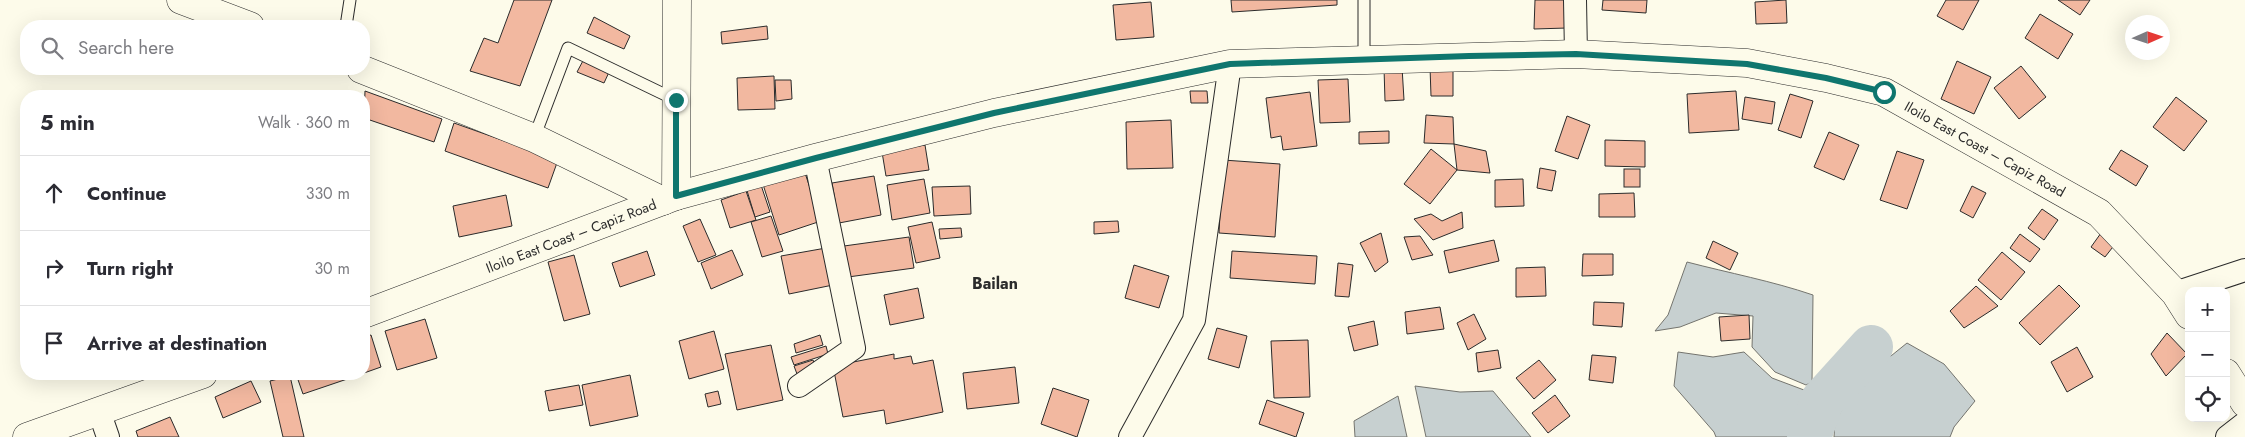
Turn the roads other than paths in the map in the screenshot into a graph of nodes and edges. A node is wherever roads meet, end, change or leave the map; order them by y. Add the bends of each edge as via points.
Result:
1 (181, 0) edge
2 (350, 0) edge
3 (677, 0) edge
4 (1364, 0) edge
5 (1575, 0) edge
6 (234, 20) edge
7 (347, 20) edge
8 (1576, 54) junction
9 (1364, 60) junction
10 (1230, 64) junction
11 (370, 73) edge
12 (676, 100) junction
13 (534, 138) junction
14 (816, 158) junction
15 (669, 198) junction
16 (2245, 270) edge
17 (2182, 304) edge
18 (370, 312) edge
19 (2228, 377) edge
20 (186, 380) edge
21 (799, 386) dead end
22 (2245, 403) edge
23 (100, 411) junction
24 (2245, 423) edge
25 (26, 437) edge
26 (108, 437) edge
27 (1130, 437) edge
28 (2227, 437) edge

1 - 6 main road
2 - 7 lane
3 - 12 main road
4 - 9 lane
5 - 8 street
8 - 9 main road, Iloilo East Coast – Capiz Road
8 - 17 main road, Iloilo East Coast – Capiz Road via 1747,64 1884,92 2099,214
9 - 10 main road, Iloilo East Coast – Capiz Road
10 - 14 main road, Iloilo East Coast – Capiz Road via 994,113
10 - 27 street via 1194,320
11 - 13 main road
12 - 13 lane via 568,48
12 - 15 main road
13 - 15 main road
14 - 15 main road, Iloilo East Coast – Capiz Road
14 - 21 street via 854,348
15 - 18 main road, Iloilo East Coast – Capiz Road
16 - 17 street
19 - 22 main road
20 - 23 main road
23 - 25 main road
23 - 26 street
24 - 28 street

